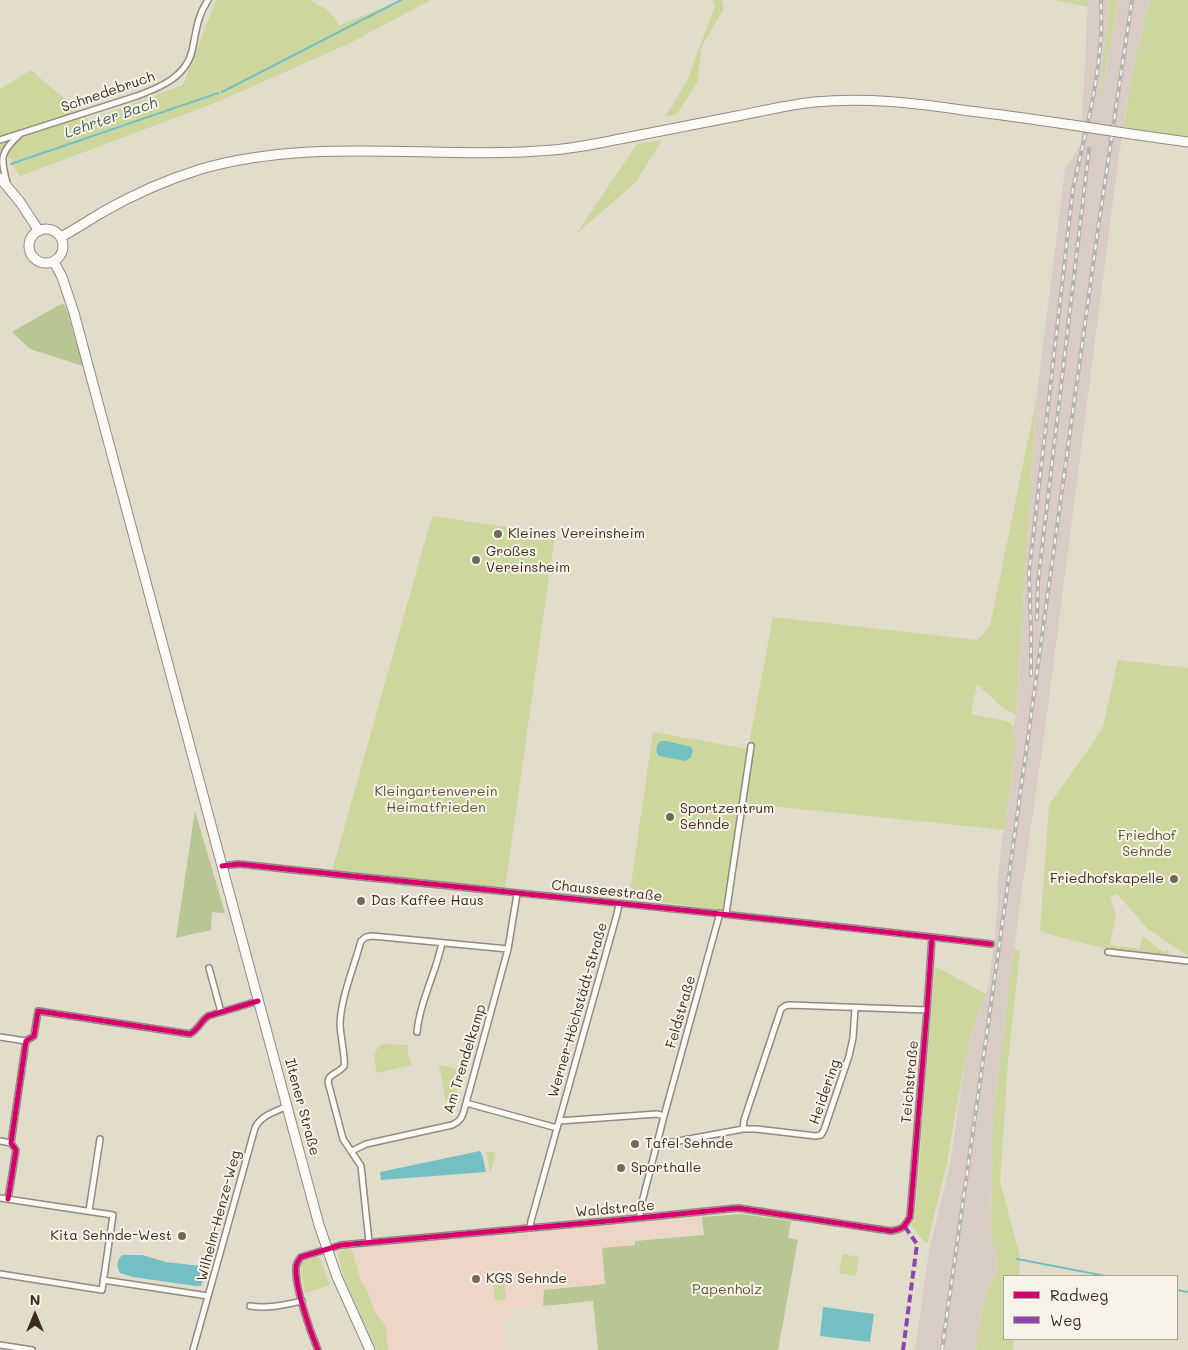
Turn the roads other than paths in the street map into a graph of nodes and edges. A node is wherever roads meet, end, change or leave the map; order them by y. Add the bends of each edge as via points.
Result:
1 (208, 0) edge
2 (22, 132) junction
3 (0, 140) edge
4 (1188, 142) edge
5 (6, 147) junction
6 (0, 151) edge
7 (0, 178) edge
8 (9, 188) junction
9 (39, 231) junction
10 (61, 237) junction
11 (54, 262) junction
12 (751, 746) dead end
13 (222, 866) junction
14 (517, 894) junction
15 (618, 904) junction
16 (723, 914) junction
17 (932, 937) junction
18 (442, 943) junction
19 (991, 944) dead end
20 (508, 949) junction
21 (1108, 952) dead end
22 (1188, 961) edge
23 (209, 968) dead end
24 (258, 1001) junction
25 (854, 1008) junction
26 (927, 1010) junction
27 (221, 1012) junction
28 (417, 1032) dead end
29 (0, 1037) edge
30 (26, 1041) junction
31 (466, 1103) junction
32 (288, 1106) junction
33 (664, 1116) junction
34 (559, 1121) junction
35 (557, 1128) junction
36 (743, 1130) junction
37 (100, 1139) dead end
38 (0, 1141) edge
39 (658, 1142) junction
40 (11, 1143) junction
41 (352, 1151) junction
42 (0, 1198) edge
43 (8, 1199) junction
44 (89, 1211) junction
45 (640, 1218) junction
46 (905, 1227) joint
47 (530, 1228) junction
48 (369, 1242) junction
49 (327, 1249) junction
50 (0, 1274) edge
51 (103, 1280) junction
52 (208, 1296) junction
53 (302, 1301) junction
54 (250, 1306) dead end
55 (0, 1345) edge
56 (32, 1350) edge
57 (193, 1350) edge
58 (318, 1350) edge
59 (370, 1350) edge

1 - 2 street, Schnedebruch via 198,22 191,54 180,72 169,81 137,96
2 - 3 street, Schnedebruch
2 - 5 street, Schnedebruch
4 - 10 main road, bridge via 925,104 845,100 813,102 557,150 316,151 240,160 174,178 128,199
5 - 6 street, Schnedebruch
5 - 8 street via 2,166
7 - 8 main road
8 - 9 main road
9 - 10 main road via 49,229
9 - 11 main road via 29,243 31,254 38,262
10 - 11 main road via 64,248
11 - 13 main road, Iltener Straße via 74,313
12 - 16 street, Feldstraße
13 - 14 street, Chausseestraße via 239,864
13 - 24 main road, Iltener Straße
14 - 15 street, Chausseestraße
14 - 20 street, Am Trendelkamp
15 - 16 street, Chausseestraße
15 - 34 street, Werner-Höchstädt-Straße
16 - 17 street, Chausseestraße
16 - 33 street, Feldstraße
17 - 19 street, Chausseestraße
17 - 26 street, Teichstraße
18 - 20 street
18 - 28 street
18 - 41 street via 372,936 361,941 341,1013 344,1065 328,1082 343,1138
20 - 31 street, Am Trendelkamp
21 - 22 street
23 - 27 street
24 - 27 street
24 - 32 main road, Iltener Straße
25 - 26 street
25 - 36 street via 789,1005 781,1009
25 - 36 street, Heidering via 849,1056 821,1135
26 - 46 street, Teichstraße via 910,1217
27 - 30 street via 208,1016 190,1034 38,1011 34,1036
29 - 30 street
30 - 40 street
31 - 35 street
31 - 41 street, Am Trendelkamp via 459,1122 452,1126 366,1144
32 - 49 main road, Iltener Straße
32 - 52 street, Wilhelm-Henze-Weg via 264,1117 255,1128
33 - 34 street
33 - 39 street, Feldstraße
34 - 35 street, Werner-Höchstädt-Straße
35 - 47 street, Werner-Höchstädt-Straße
36 - 39 street, Heidering
37 - 44 street
38 - 40 street
39 - 45 street, Feldstraße
40 - 43 street via 16,1150
41 - 48 street via 361,1166
42 - 43 street
43 - 44 street
44 - 51 street via 113,1215
45 - 46 street, Waldstraße via 738,1208 891,1231
45 - 47 street, Waldstraße
47 - 48 street, Waldstraße
48 - 49 street, Waldstraße
49 - 53 street, Waldstraße via 301,1257 297,1262
49 - 59 main road, Iltener Straße
50 - 51 street via 102,1290
51 - 52 street
52 - 57 street, Wilhelm-Henze-Weg
53 - 54 street via 261,1308
53 - 58 street
55 - 56 street

